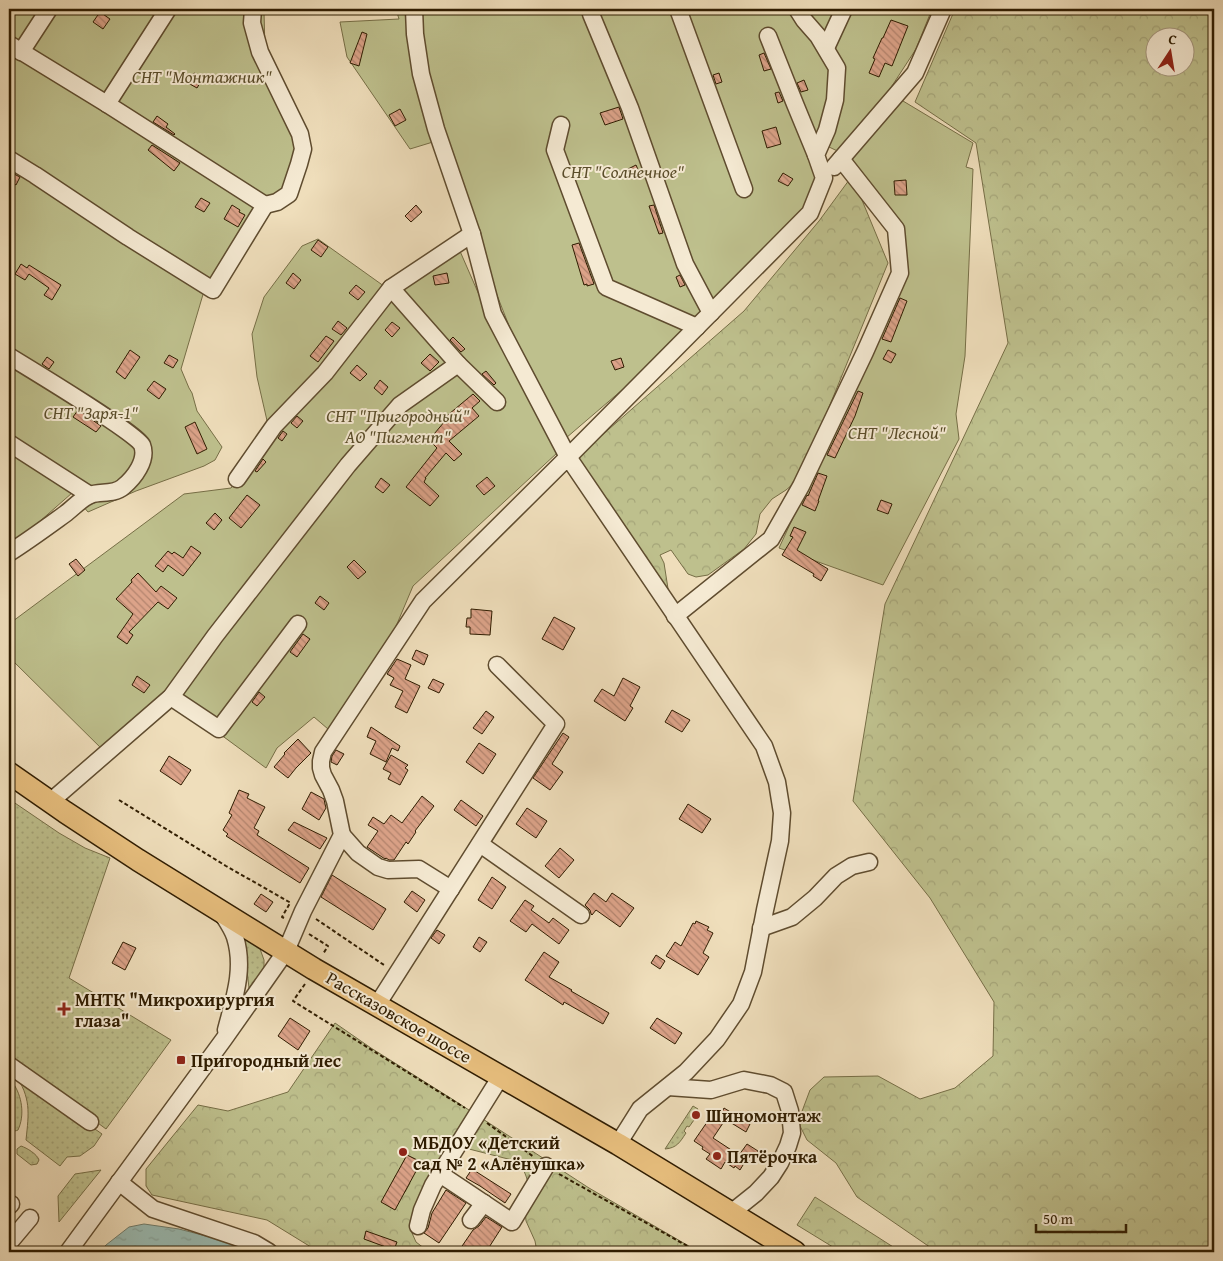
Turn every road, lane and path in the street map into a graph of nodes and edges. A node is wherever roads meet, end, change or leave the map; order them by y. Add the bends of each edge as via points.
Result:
1 (49, 9) edge
2 (168, 9) edge
3 (253, 9) edge
4 (414, 9) edge
5 (678, 9) edge
6 (797, 9) edge
7 (844, 9) edge
8 (943, 9) edge
9 (591, 14) dead end
10 (768, 36) dead end
11 (15, 48) edge
12 (826, 48) junction
13 (107, 104) junction
14 (561, 125) dead end
15 (816, 155) junction
16 (841, 158) junction
17 (9, 159) edge
18 (824, 178) junction
19 (744, 189) dead end
20 (265, 205) junction
21 (472, 234) junction
22 (392, 288) junction
23 (710, 313) junction
24 (697, 327) junction
25 (9, 356) edge
26 (458, 364) junction
27 (497, 402) dead end
28 (9, 442) edge
29 (568, 457) junction
30 (237, 479) dead end
31 (90, 495) junction
32 (9, 553) edge
33 (676, 616) junction
34 (298, 624) dead end
35 (497, 665) dead end
36 (171, 697) junction
37 (9, 774) edge
38 (119, 800) dead end
39 (50, 802) junction
40 (342, 836) junction
41 (480, 844) junction
42 (869, 862) dead end
43 (451, 889) junction
44 (296, 907) junction
45 (221, 911) junction
46 (581, 914) dead end
47 (297, 926) junction
48 (761, 928) junction
49 (286, 951) junction
50 (314, 969) junction
51 (397, 973) junction
52 (377, 1005) junction
53 (224, 1040) junction
54 (9, 1065) edge
55 (501, 1076) junction
56 (668, 1087) junction
57 (477, 1115) junction
58 (90, 1122) dead end
59 (618, 1144) junction
60 (546, 1166) junction
61 (440, 1174) junction
62 (119, 1182) junction
63 (484, 1202) junction
64 (730, 1213) junction
65 (30, 1218) dead end
66 (471, 1220) dead end
67 (418, 1226) dead end
68 (9, 1244) edge
69 (68, 1252) edge
70 (269, 1252) edge
71 (698, 1252) edge
72 (795, 1252) edge

1 - 11 street
2 - 13 street
3 - 20 street via 252,23 260,52 300,134 303,149 289,194 278,202
4 - 21 street via 419,58 431,111
5 - 19 street
6 - 12 street
7 - 12 street
8 - 16 street via 915,73
9 - 23 street via 630,108 685,264
10 - 15 street
11 - 13 street
12 - 15 street via 837,68 836,100
13 - 20 street
14 - 24 street via 554,150 606,286
15 - 18 street
16 - 18 street
16 - 33 street via 896,229 900,273 801,486 771,539
17 - 20 street via 213,290
18 - 23 street via 810,213
21 - 22 street
21 - 29 street via 493,314
22 - 26 street
22 - 30 street via 325,373 274,426
23 - 24 street
24 - 29 street
25 - 31 street via 121,426 143,446 141,463 120,490
26 - 27 street
26 - 36 street via 400,405 348,464
28 - 31 street
29 - 33 street
29 - 40 street via 423,601 323,752 321,768 335,801
31 - 32 street
33 - 48 street via 764,746 777,782 782,812 780,841
34 - 36 street via 219,729
35 - 41 street via 556,724
36 - 39 street
37 - 39 main road, Рассказовское шоссе
38 - 44 path
39 - 45 main road, Рассказовское шоссе
40 - 43 street via 378,867 401,871 419,869
40 - 44 street
41 - 43 street
41 - 46 street
42 - 48 street via 852,866 836,876 792,917
43 - 51 street
44 - 47 street
44 - 47 path via 282,917
44 - 51 path
45 - 49 main road, Рассказовское шоссе
45 - 53 street via 234,935 239,975
47 - 49 street
47 - 50 path via 328,946
48 - 56 street via 754,972 741,1004 717,1039
49 - 50 main road, Рассказовское шоссе
49 - 53 street
50 - 52 main road, Рассказовское шоссе
50 - 57 path via 293,1001
51 - 52 street
52 - 55 main road, Рассказовское шоссе
53 - 62 street
54 - 58 street
55 - 57 street
55 - 59 main road, Рассказовское шоссе
56 - 59 street via 640,1109
56 - 64 street via 711,1090 744,1080 770,1085 784,1092 792,1133 788,1146 771,1177
57 - 60 path
57 - 61 street
59 - 64 main road, Рассказовское шоссе
60 - 63 street via 512,1222
60 - 71 path
61 - 63 street
61 - 67 street via 422,1210
62 - 69 street
62 - 70 street via 153,1209 254,1243
63 - 66 street
64 - 72 main road, Рассказовское шоссе
65 - 68 street

